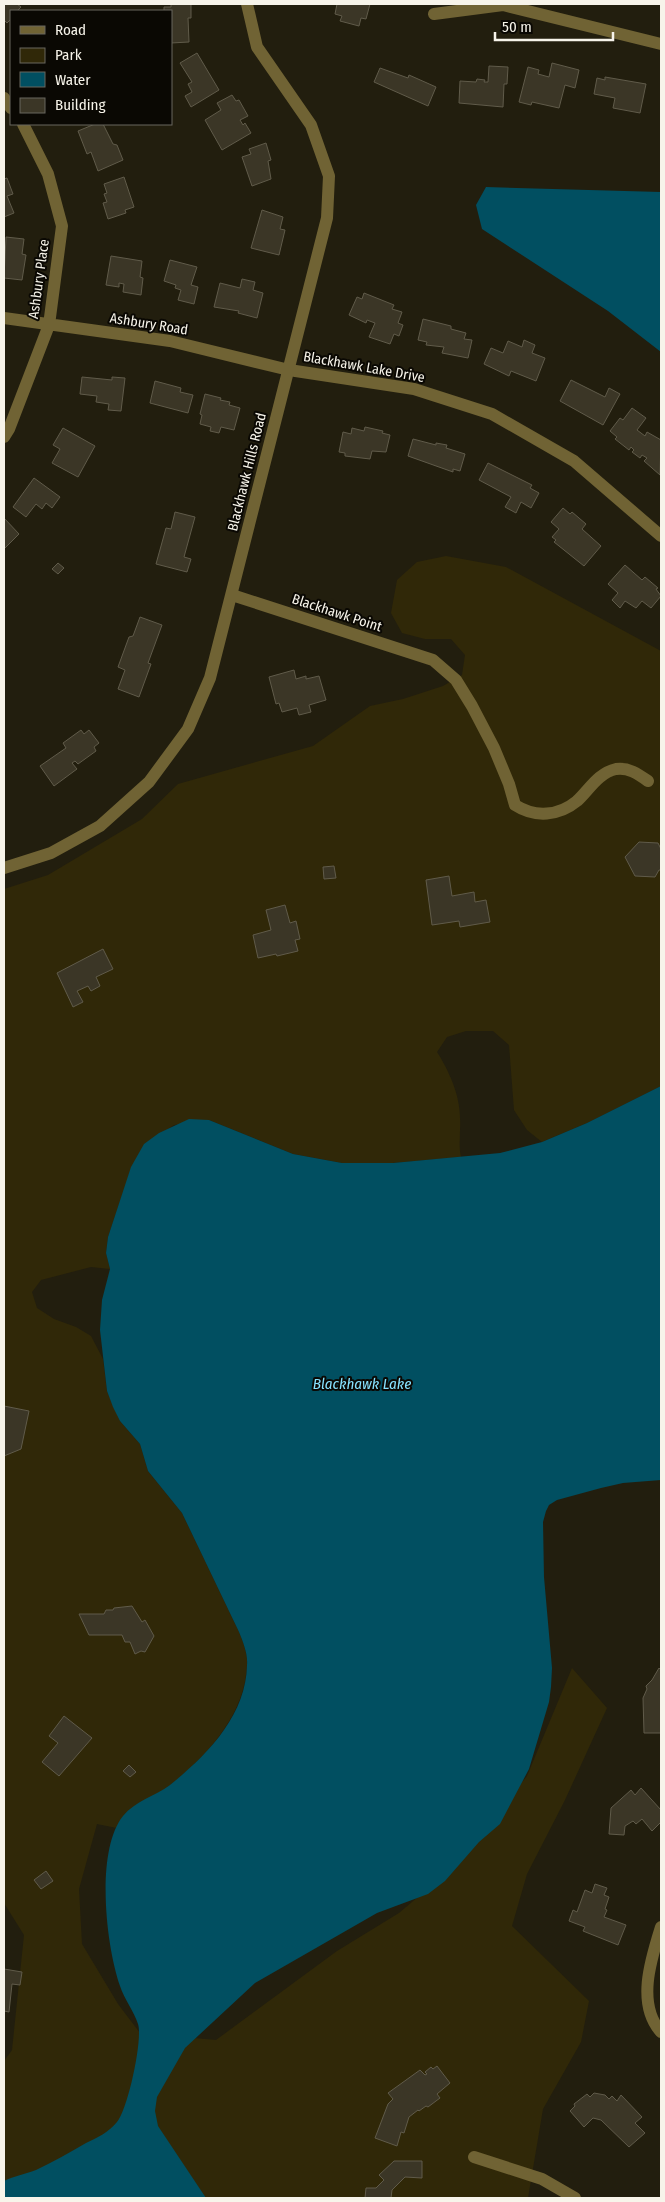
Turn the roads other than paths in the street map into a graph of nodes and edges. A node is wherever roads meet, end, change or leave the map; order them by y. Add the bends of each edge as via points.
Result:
1 (247, 4) edge
2 (434, 14) dead end
3 (661, 44) edge
4 (24, 125) edge
5 (4, 318) edge
6 (49, 324) junction
7 (288, 370) junction
8 (4, 437) edge
9 (661, 536) edge
10 (232, 595) junction
11 (648, 781) dead end
12 (4, 868) edge
13 (661, 1927) edge
14 (661, 2032) edge
15 (474, 2157) dead end
16 (575, 2198) edge

1 - 7 street, Blackhawk Hills Road via 257,47 311,125 329,176 327,218
2 - 3 street via 503,5
4 - 6 street, Ashbury Place via 48,174 62,226
5 - 6 street, Ashbury Road
6 - 7 street, Ashbury Road via 170,341
6 - 8 street, Ashbury Place
7 - 9 street, Blackhawk Lake Drive via 414,389 492,414 574,461
7 - 10 street, Blackhawk Hills Road
10 - 11 street, Blackhawk Point via 434,660 456,680 472,706 494,748 516,805 524,811 556,813 577,801 607,772 618,769 633,771
10 - 12 street, Blackhawk Hills Road via 210,678 188,729 149,782 100,826 51,853
13 - 14 street via 646,1992 655,2025
15 - 16 street via 542,2179

